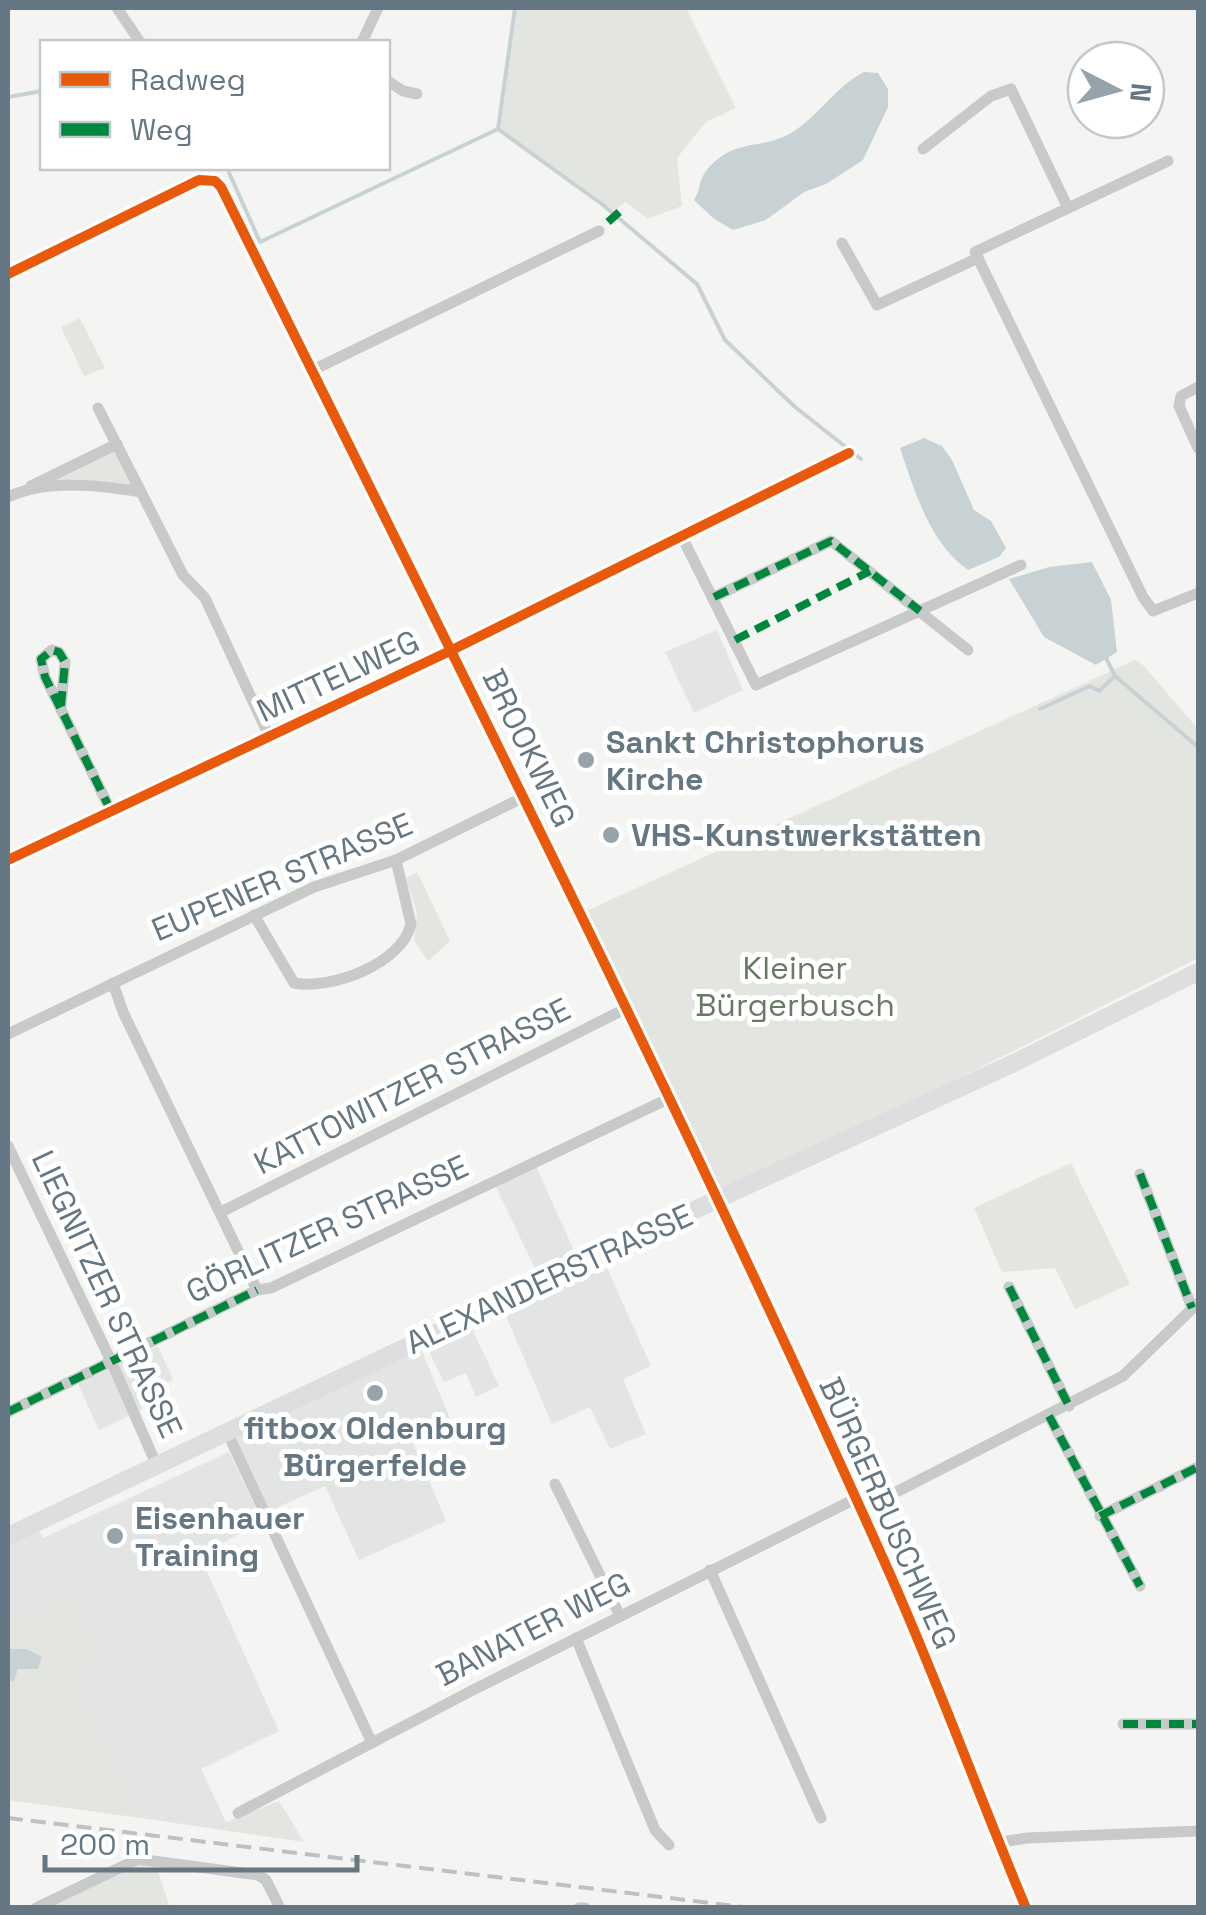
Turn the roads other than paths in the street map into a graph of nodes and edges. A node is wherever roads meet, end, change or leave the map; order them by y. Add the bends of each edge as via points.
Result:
1 (378, 8) edge
2 (124, 11) edge
3 (139, 40) edge
4 (363, 40) edge
5 (390, 82) edge
6 (417, 94) dead end
7 (923, 149) dead end
8 (1168, 161) dead end
9 (207, 173) edge
10 (1068, 208) junction
11 (599, 231) dead end
12 (842, 243) dead end
13 (976, 255) junction
14 (8, 274) edge
15 (311, 371) junction
16 (1198, 388) edge
17 (98, 408) dead end
18 (117, 444) junction
19 (1198, 448) edge
20 (849, 452) dead end
21 (25, 489) junction
22 (141, 492) junction
23 (8, 498) edge
24 (682, 537) junction
25 (1021, 565) dead end
26 (1198, 593) edge
27 (714, 597) junction
28 (920, 611) junction
29 (452, 650) junction
30 (968, 650) dead end
31 (61, 706) dead end
32 (270, 736) junction
33 (524, 797) junction
34 (111, 811) junction
35 (8, 860) edge
36 (396, 860) junction
37 (254, 916) junction
38 (1198, 972) edge
39 (112, 982) junction
40 (627, 1008) junction
41 (8, 1034) edge
42 (670, 1098) junction
43 (8, 1146) edge
44 (1140, 1174) dead end
45 (718, 1199) junction
46 (221, 1212) junction
47 (1009, 1287) dead end
48 (257, 1290) junction
49 (1195, 1306) edge
50 (112, 1363) junction
51 (1069, 1406) junction
52 (8, 1412) edge
53 (1048, 1416) junction
54 (227, 1432) junction
55 (157, 1466) junction
56 (1198, 1470) edge
57 (555, 1484) dead end
58 (858, 1504) junction
59 (1100, 1516) junction
60 (8, 1536) edge
61 (710, 1570) junction
62 (1140, 1586) dead end
63 (620, 1616) junction
64 (576, 1638) junction
65 (1122, 1724) dead end
66 (1198, 1724) edge
67 (372, 1744) junction
68 (238, 1813) dead end
69 (821, 1818) dead end
70 (1198, 1831) edge
71 (1001, 1842) junction
72 (669, 1845) dead end
73 (36, 1908) edge
74 (280, 1908) edge
75 (1026, 1908) edge

1 - 4 street
2 - 3 street
5 - 6 street
7 - 10 street via 990,96 1011,89
8 - 10 street
9 - 14 street
9 - 15 street, BROOKWEG via 221,187
10 - 13 street
11 - 15 street
12 - 13 street via 877,305
13 - 26 street via 1143,597 1153,610
15 - 29 street, BROOKWEG
16 - 19 street via 1181,396 1180,406
17 - 18 street
18 - 21 street
18 - 22 street
20 - 24 street, MITTELWEG
21 - 22 street via 90,484
21 - 23 street
22 - 32 street via 183,575 205,598
24 - 27 street
24 - 29 street, MITTELWEG
25 - 28 street
27 - 28 street via 831,541
27 - 28 street via 756,685
28 - 30 street
29 - 32 street, MITTELWEG
29 - 33 street, BROOKWEG
31 - 34 street
32 - 34 street, MITTELWEG
33 - 36 street, EUPENER STRASSE
33 - 40 street, BROOKWEG
34 - 35 street, MITTELWEG
36 - 37 street, EUPENER STRASSE
36 - 37 street via 410,932 397,951 361,970 316,985 294,983
37 - 39 street, EUPENER STRASSE
38 - 45 main road, ALEXANDERSTRASSE
39 - 41 street, EUPENER STRASSE
39 - 46 street
40 - 42 street, BROOKWEG
40 - 46 street, KATTOWITZER STRASSE
42 - 45 street, BROOKWEG
42 - 48 street, GÖRLITZER STRASSE
43 - 50 street, LIEGNITZER STRASSE
44 - 49 street
45 - 54 main road, ALEXANDERSTRASSE
45 - 58 street, BÜRGERBUSCHWEG
46 - 48 street
47 - 51 street
48 - 50 street, GÖRLITZER STRASSE
49 - 51 street, BANATER WEG via 1123,1376
50 - 52 street, GÖRLITZER STRASSE
50 - 55 street, LIEGNITZER STRASSE
51 - 53 street, BANATER WEG
53 - 58 street, BANATER WEG
53 - 59 street
54 - 55 main road, ALEXANDERSTRASSE
54 - 67 street
55 - 60 main road, ALEXANDERSTRASSE
56 - 59 street
57 - 63 street
58 - 61 street, BANATER WEG
58 - 71 street, BÜRGERBUSCHWEG
59 - 62 street
61 - 63 street, BANATER WEG
61 - 69 street
63 - 64 street, BANATER WEG
64 - 67 street, BANATER WEG
64 - 72 street via 655,1830
65 - 66 street
67 - 68 street, BANATER WEG
70 - 71 street
71 - 75 street, BÜRGERBUSCHWEG
73 - 74 street via 138,1860 258,1874

